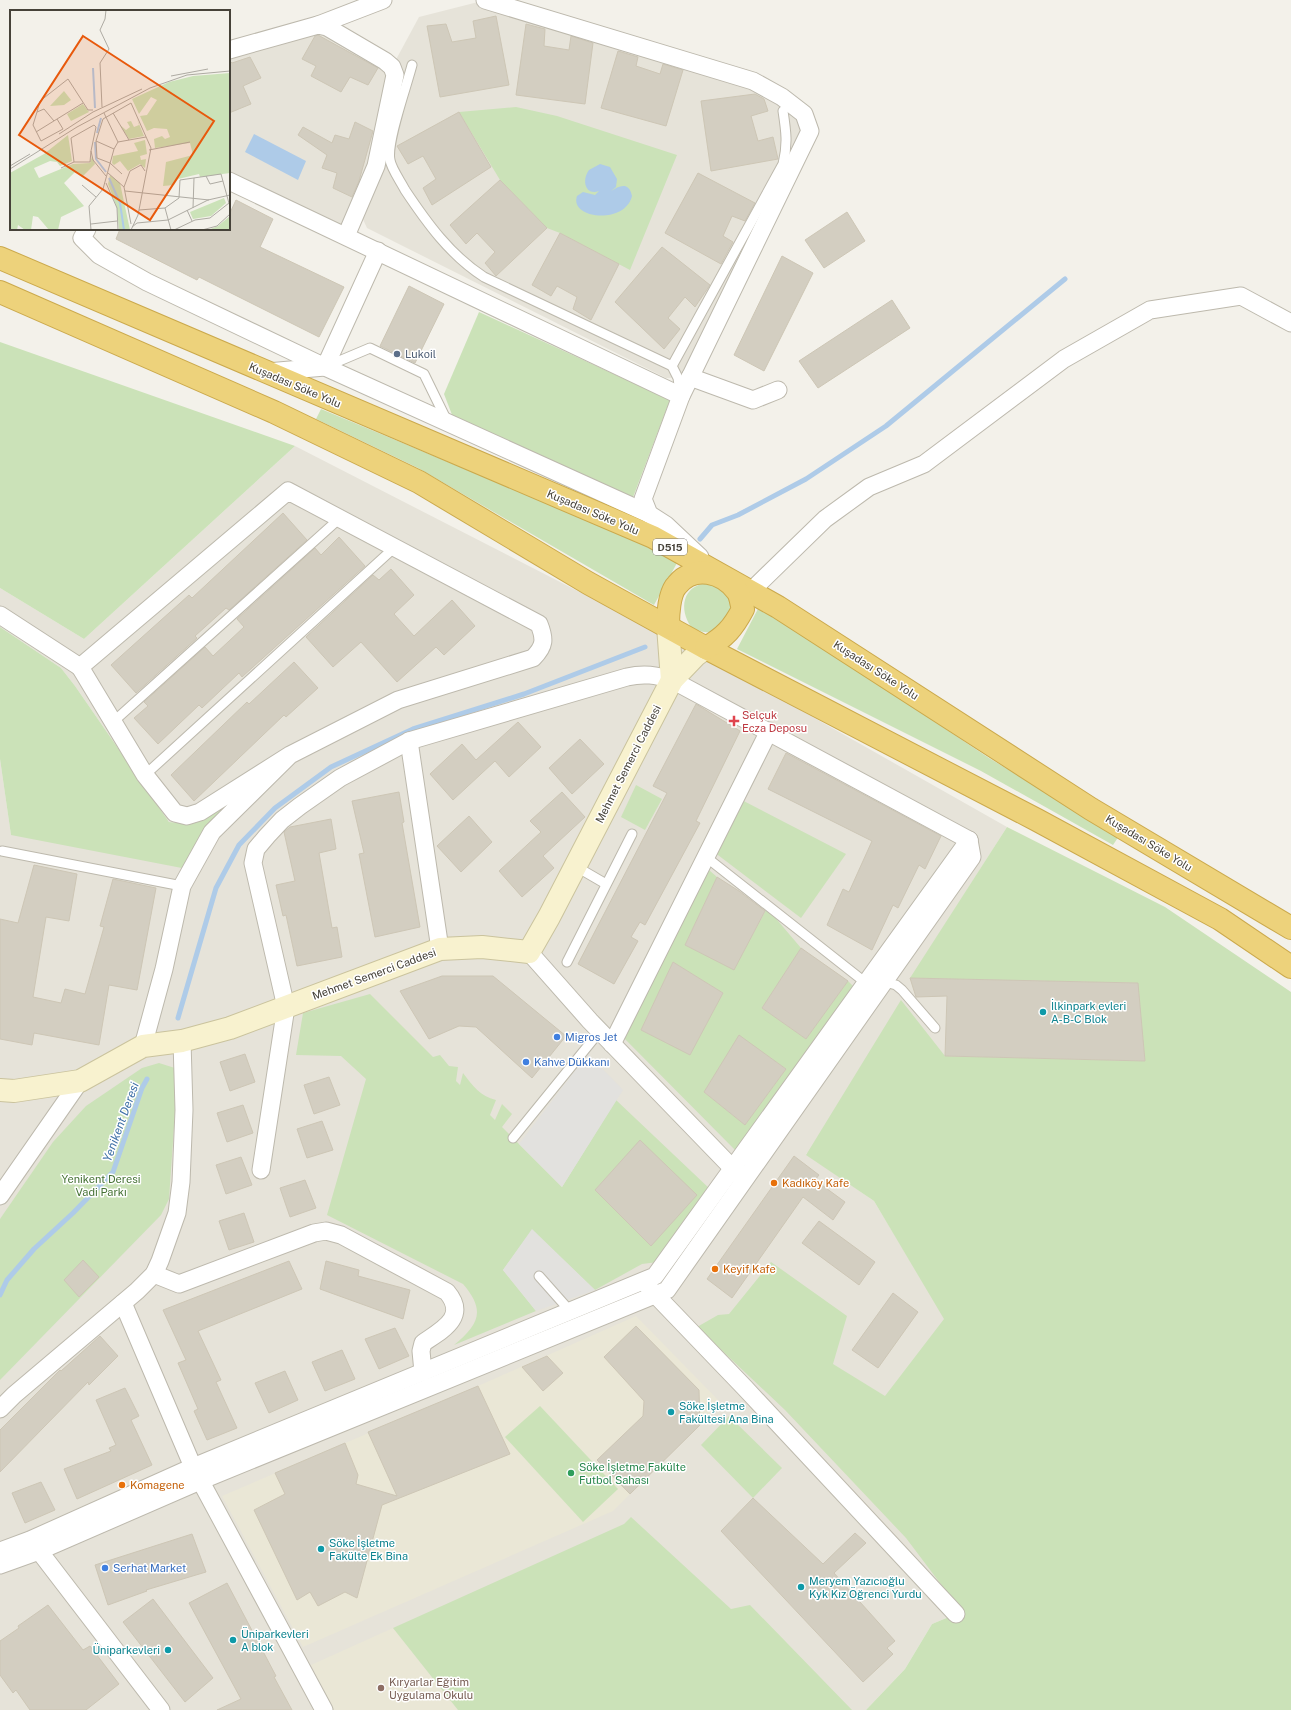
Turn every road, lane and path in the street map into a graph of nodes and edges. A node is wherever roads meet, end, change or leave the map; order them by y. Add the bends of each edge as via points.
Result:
1 (383, 0) edge
2 (485, 0) edge
3 (318, 25) junction
4 (230, 50) edge
5 (412, 65) dead end
6 (783, 111) dead end
7 (230, 181) edge
8 (86, 230) edge
9 (346, 236) junction
10 (378, 251) junction
11 (0, 258) edge
12 (0, 292) edge
13 (1291, 323) edge
14 (672, 366) junction
15 (325, 367) junction
16 (266, 372) junction
17 (690, 377) junction
18 (778, 390) dead end
19 (681, 396) junction
20 (448, 422) junction
21 (475, 462) junction
22 (649, 514) junction
23 (340, 518) junction
24 (395, 548) junction
25 (723, 577) junction
26 (746, 600) junction
27 (0, 615) edge
28 (668, 626) junction
29 (706, 648) junction
30 (80, 667) junction
31 (672, 680) junction
32 (113, 722) junction
33 (769, 731) junction
34 (409, 741) junction
35 (290, 755) junction
36 (145, 775) junction
37 (632, 834) dead end
38 (969, 840) junction
39 (1, 850) edge
40 (706, 856) junction
41 (575, 866) junction
42 (606, 884) junction
43 (182, 886) junction
44 (1291, 928) edge
45 (440, 949) junction
46 (529, 952) junction
47 (567, 962) dead end
48 (1291, 967) edge
49 (885, 982) junction
50 (866, 983) junction
51 (286, 1007) junction
52 (935, 1028) dead end
53 (600, 1031) junction
54 (182, 1041) junction
55 (612, 1044) junction
56 (143, 1046) junction
57 (80, 1081) junction
58 (0, 1090) edge
59 (513, 1138) dead end
60 (732, 1168) junction
61 (261, 1170) dead end
62 (744, 1181) junction
63 (0, 1196) edge
64 (154, 1274) junction
65 (539, 1276) dead end
66 (642, 1281) junction
67 (656, 1295) junction
68 (119, 1306) junction
69 (570, 1311) junction
70 (424, 1372) junction
71 (0, 1409) edge
72 (192, 1476) junction
73 (35, 1545) junction
74 (0, 1551) edge
75 (0, 1565) edge
76 (956, 1614) dead end
77 (161, 1710) edge
78 (312, 1710) edge
79 (324, 1710) edge

1 - 3 street
2 - 17 street via 753,81 782,97 804,114 810,131
3 - 4 street
3 - 9 street via 327,27 385,61 392,67 394,75 376,166
5 - 14 lane via 391,141 390,160 425,220 442,240 484,278
6 - 14 lane via 787,137 783,164
7 - 9 street
8 - 15 street via 82,238 98,255 147,282
9 - 10 street
10 - 15 street
10 - 19 street
11 - 16 highway, Kuşadası Söke Yolu / D515
12 - 28 highway via 274,412 419,482 588,583
13 - 26 street via 1241,296 1150,310 1064,359 924,464 869,487 826,519
14 - 19 lane via 678,378
15 - 16 street
15 - 20 street
15 - 20 lane via 370,348 424,374
16 - 21 highway, Kuşadası Söke Yolu / D515
17 - 18 street via 753,400
17 - 19 street
19 - 22 street via 643,498
20 - 21 street
20 - 22 street
21 - 25 highway, Kuşadası Söke Yolu / D515 via 652,537
22 - 25 street via 666,525
23 - 24 street
23 - 30 street via 288,491
23 - 32 lane
24 - 35 street via 539,624 544,635 542,649 533,658 398,700
24 - 36 lane
25 - 26 highway, Kuşadası Söke Yolu / D515
25 - 28 highway via 703,572 687,576 676,585 670,605
26 - 29 highway via 734,625 724,636
26 - 44 highway, Kuşadası Söke Yolu / D515 via 778,607 1091,809
27 - 30 street
28 - 29 highway
28 - 31 street
29 - 31 street, Mehmet Semerci Caddesi
29 - 48 highway via 1220,919
30 - 32 street
31 - 33 street
31 - 34 street via 652,674 627,677
31 - 41 street, Mehmet Semerci Caddesi
32 - 36 street
33 - 38 street
33 - 40 street
34 - 45 street
34 - 51 street via 317,793 282,820 256,849 253,863
35 - 36 street via 200,812 187,816 175,813
35 - 43 street via 212,832
37 - 42 lane
38 - 49 street via 972,857
38 - 50 street
39 - 43 lane
40 - 50 lane
40 - 55 street
41 - 42 lane
41 - 46 street, Mehmet Semerci Caddesi
42 - 47 lane
43 - 56 street via 164,969
45 - 46 street, Mehmet Semerci Caddesi via 482,947
45 - 51 street, Mehmet Semerci Caddesi
46 - 53 street
49 - 52 lane via 902,990
49 - 62 street
50 - 60 street
51 - 54 street, Mehmet Semerci Caddesi via 230,1028
51 - 61 street
53 - 55 street
53 - 59 lane
54 - 56 street, Mehmet Semerci Caddesi
54 - 64 street via 184,1110 181,1182 177,1213
55 - 60 street
56 - 57 street, Mehmet Semerci Caddesi
57 - 58 street, Mehmet Semerci Caddesi via 14,1091
57 - 63 street
60 - 62 street
60 - 66 street via 655,1276
62 - 67 street via 668,1290
64 - 68 street
64 - 70 street via 179,1284 314,1233 326,1231 341,1235 448,1292 451,1296 455,1308 452,1320 444,1329 423,1343
65 - 69 lane
66 - 67 street
66 - 69 street
67 - 72 street
67 - 76 street
68 - 71 street
68 - 72 street
69 - 70 street
70 - 72 street
72 - 73 street
72 - 78 street
72 - 79 street
73 - 74 street
73 - 75 street
73 - 77 street

